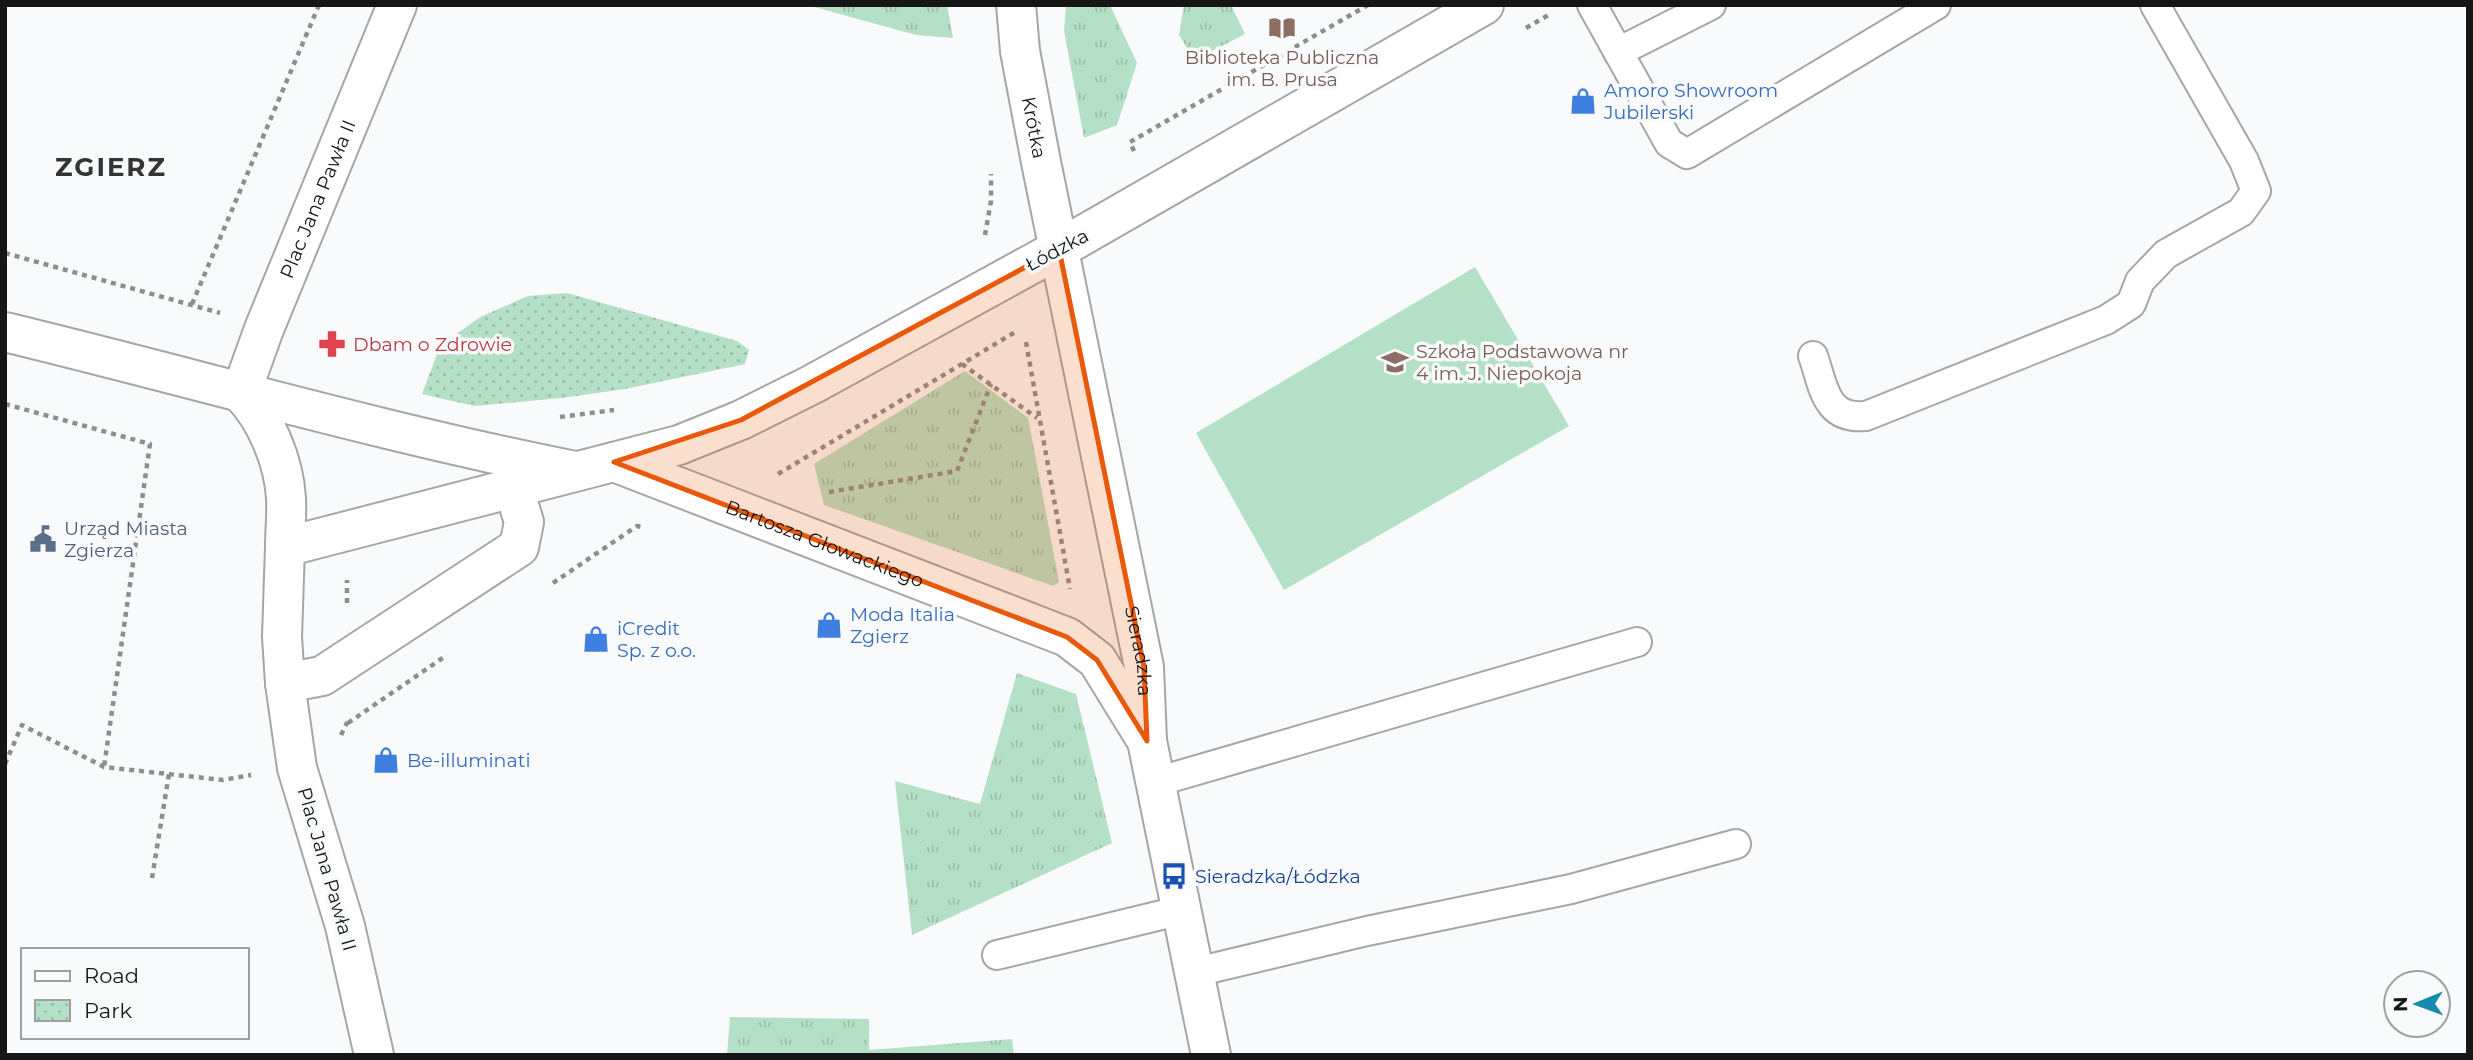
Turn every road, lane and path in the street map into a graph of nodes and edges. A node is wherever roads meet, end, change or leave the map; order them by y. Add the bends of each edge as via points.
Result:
1 (319, 5) edge
2 (397, 5) edge
3 (1016, 5) edge
4 (1368, 5) edge
5 (1484, 5) edge
6 (1592, 5) edge
7 (1711, 5) edge
8 (1936, 5) edge
9 (2155, 5) edge
10 (1618, 52) junction
11 (1130, 142) dead end
12 (1059, 249) junction
13 (5, 253) edge
14 (192, 304) junction
15 (264, 329) junction
16 (5, 332) edge
17 (1026, 342) dead end
18 (1813, 356) dead end
19 (962, 364) dead end
20 (991, 384) junction
21 (241, 393) junction
22 (5, 404) edge
23 (620, 409) dead end
24 (555, 417) dead end
25 (1038, 418) junction
26 (614, 462) junction
27 (787, 468) dead end
28 (575, 471) junction
29 (791, 478) dead end
30 (513, 486) junction
31 (825, 493) dead end
32 (285, 547) junction
33 (1064, 594) dead end
34 (1637, 642) dead end
35 (285, 683) junction
36 (22, 724) dead end
37 (1147, 741) junction
38 (5, 764) edge
39 (104, 767) dead end
40 (169, 774) dead end
41 (1156, 782) junction
42 (1736, 844) dead end
43 (152, 878) dead end
44 (1182, 911) junction
45 (998, 955) dead end
46 (1196, 972) junction
47 (374, 1055) edge
48 (1210, 1055) edge

1 - 14 path
2 - 15 street, Plac Jana Pawła II
3 - 12 street, Krótka via 1020,51
4 - 11 path
5 - 12 street, Łódzka
6 - 10 lane
7 - 10 lane
8 - 10 lane via 1687,153 1670,144
9 - 18 lane via 2244,161 2256,191 2241,212 2166,254 2140,281 2132,304 2106,320 1866,416 1850,418 1831,406
12 - 26 street, Łódzka via 741,420
12 - 37 street, Sieradzka via 1144,667
13 - 14 path
14 - 15 path
15 - 21 street, Plac Jana Pawła II
16 - 21 street
17 - 25 path
19 - 20 path
20 - 25 path
20 - 31 path via 957,471
21 - 28 street
21 - 32 street, Plac Jana Pawła II via 261,420 280,464 286,496
22 - 39 path via 150,444
23 - 24 path
25 - 33 path via 1070,588
26 - 28 street
26 - 37 street, Bartosza Głowackiego via 1067,637 1097,660
27 - 29 path
28 - 30 street
30 - 32 street
30 - 35 street via 524,522 519,547 322,676
32 - 35 street, Plac Jana Pawła II
34 - 41 lane
35 - 47 street, Plac Jana Pawła II via 297,768 345,926
36 - 38 path
37 - 41 street, Sieradzka
40 - 43 path
41 - 44 street, Sieradzka
42 - 46 lane via 1571,889
44 - 45 lane
44 - 46 street, Sieradzka
46 - 48 street, Sieradzka

